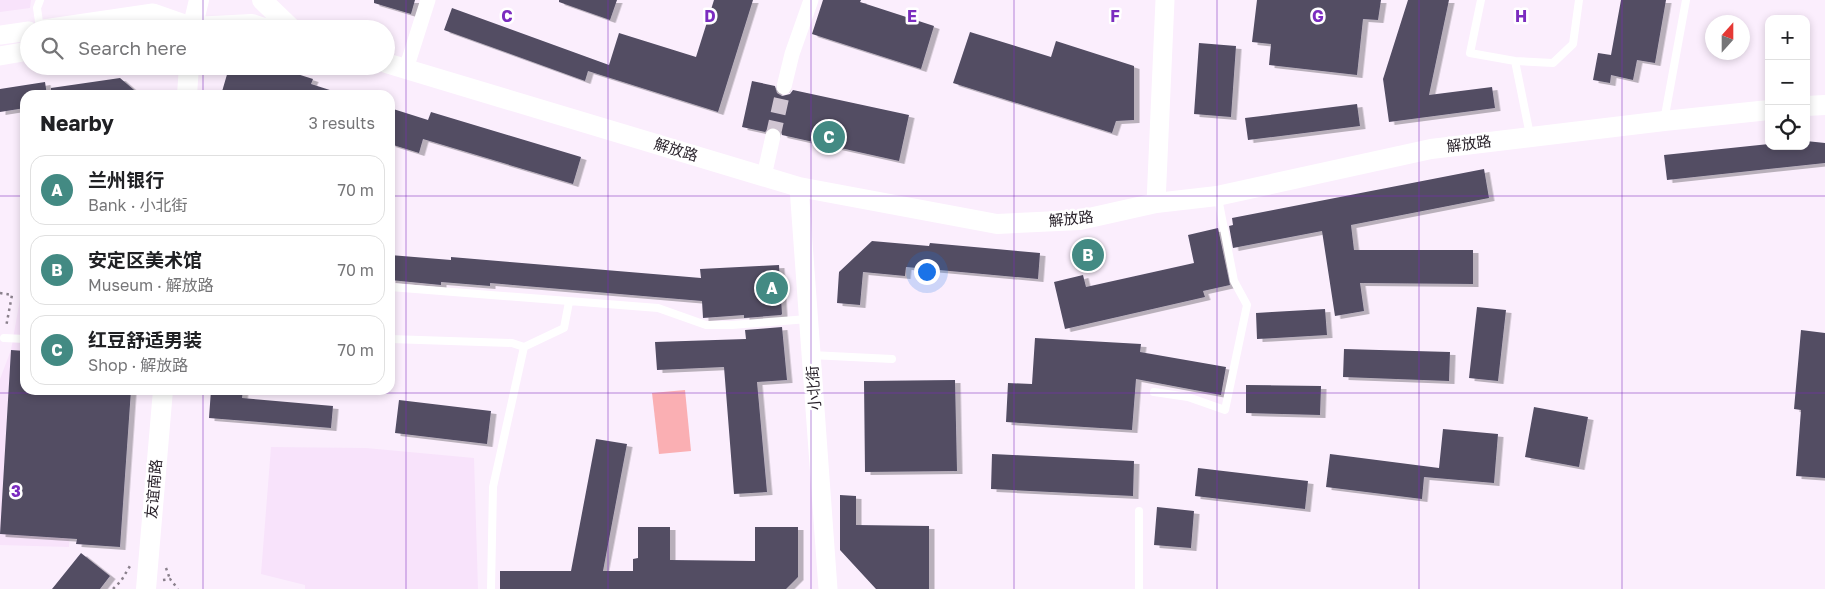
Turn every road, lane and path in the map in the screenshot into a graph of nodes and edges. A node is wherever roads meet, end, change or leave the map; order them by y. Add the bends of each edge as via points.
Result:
1 (40, 0) edge
2 (199, 0) edge
3 (262, 0) edge
4 (428, 0) edge
5 (811, 0) edge
6 (1165, 0) edge
7 (1481, 0) edge
8 (1579, 0) edge
9 (1686, 0) edge
10 (40, 20) edge
11 (104, 20) edge
12 (170, 20) edge
13 (192, 20) edge
14 (283, 20) edge
15 (20, 32) edge
16 (0, 35) edge
17 (20, 53) edge
18 (0, 56) edge
19 (1516, 61) junction
20 (395, 66) edge
21 (406, 69) junction
22 (188, 75) edge
23 (784, 87) tunnel mouth
24 (187, 90) edge
25 (1825, 104) edge
26 (1810, 106) edge
27 (1765, 110) edge
28 (1664, 120) junction
29 (773, 136) tunnel mouth
30 (1530, 137) junction
31 (764, 176) junction
32 (799, 187) junction
33 (1217, 196) junction
34 (1156, 203) junction
35 (395, 287) edge
36 (0, 293) edge
37 (569, 302) junction
38 (808, 319) junction
39 (4, 338) joint
40 (20, 339) edge
41 (395, 339) edge
42 (524, 347) junction
43 (812, 355) junction
44 (892, 359) dead end
45 (1154, 392) dead end
46 (163, 395) edge
47 (1139, 511) dead end
48 (121, 580) dead end
49 (113, 589) edge
50 (146, 589) edge
51 (491, 589) edge
52 (828, 589) edge
53 (1139, 589) edge

1 - 10 lane
2 - 13 main road
3 - 14 main road
4 - 21 street
5 - 23 street
6 - 34 street
7 - 19 lane via 1470,53
8 - 19 lane via 1573,44 1553,63
9 - 28 lane
11 - 12 street via 153,13
15 - 16 street
17 - 18 street
19 - 30 lane
20 - 21 main road, 解放路
21 - 31 main road, 解放路
22 - 24 main road
25 - 26 main road
27 - 28 main road, 解放路
28 - 30 main road, 解放路
29 - 31 street
30 - 33 main road, 解放路 via 1431,149
31 - 32 main road, 解放路
32 - 34 main road, 解放路 via 997,224 1080,220
32 - 38 street, 小北街
33 - 34 main road, 解放路
33 - 45 lane via 1234,281 1247,305 1225,410 1188,397
35 - 37 lane
36 - 39 path via 12,294
37 - 38 lane via 658,308 706,325 732,326
37 - 42 lane via 564,328
38 - 43 street, 小北街
39 - 40 lane
41 - 42 lane via 512,343
42 - 51 lane via 493,487
43 - 44 lane
43 - 52 street, 小北街
46 - 50 main road, 友谊南路
47 - 53 lane
48 - 49 path

